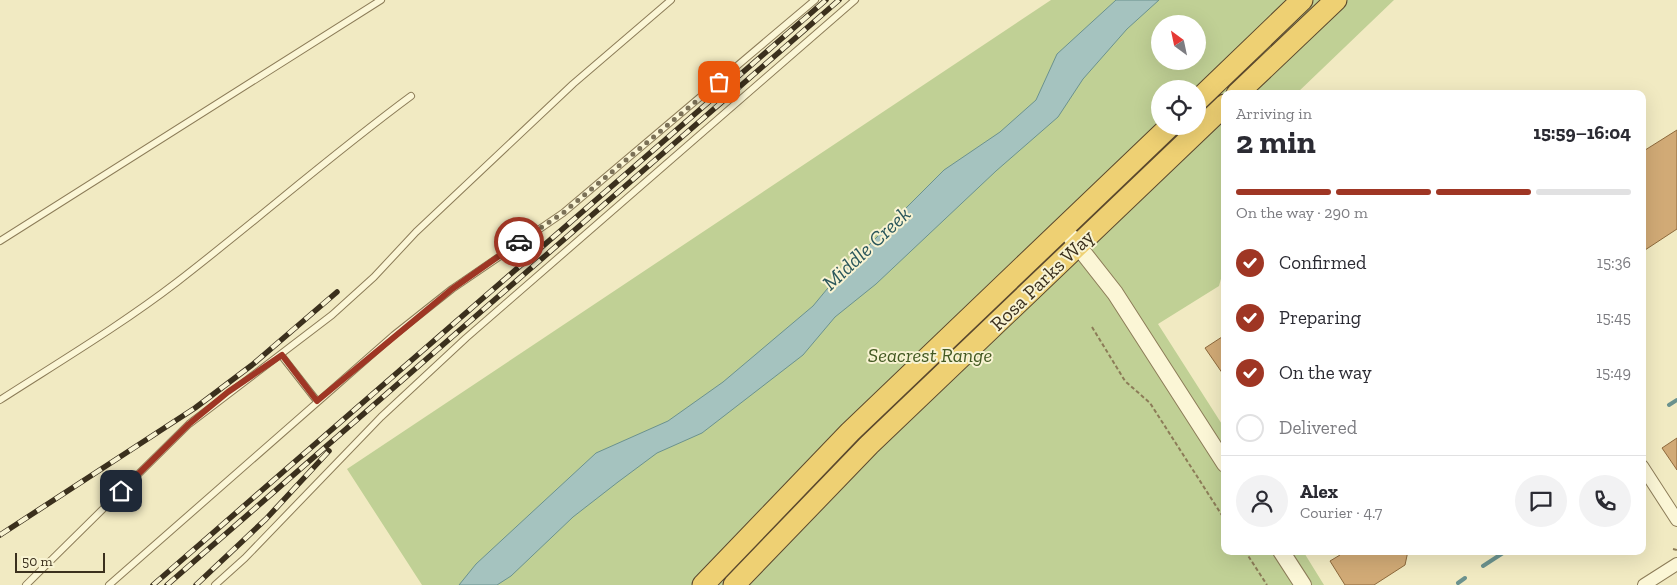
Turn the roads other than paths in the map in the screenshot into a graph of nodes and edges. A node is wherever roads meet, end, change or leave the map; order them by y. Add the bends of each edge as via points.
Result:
1 (381, 0) edge
2 (672, 0) edge
3 (815, 0) edge
4 (855, 0) edge
5 (1302, 0) edge
6 (1336, 0) edge
7 (1241, 90) edge
8 (1206, 92) edge
9 (412, 96) dead end
10 (1221, 109) edge
11 (1161, 135) edge
12 (1063, 228) junction
13 (0, 241) edge
14 (1079, 245) junction
15 (282, 355) junction
16 (0, 400) edge
17 (317, 401) junction
18 (1221, 458) edge
19 (1646, 472) edge
20 (1677, 520) edge
21 (1284, 555) edge
22 (1677, 564) edge
23 (26, 585) edge
24 (109, 585) edge
25 (215, 585) edge
26 (703, 585) edge
27 (734, 585) edge
28 (1303, 585) edge
29 (1644, 585) edge

1 - 13 lane
2 - 15 lane via 546,110 353,296
3 - 17 lane via 563,213 452,289
4 - 25 lane via 466,338 381,417
5 - 8 highway
6 - 7 highway
9 - 16 lane via 345,145 290,193 175,283
10 - 14 highway, Rosa Parks Way
11 - 12 highway, Rosa Parks Way
12 - 14 street
12 - 26 highway, Rosa Parks Way via 850,432
14 - 18 street via 1115,293
14 - 27 highway, Rosa Parks Way via 869,445
15 - 17 lane
15 - 23 lane via 189,424
17 - 24 lane
19 - 20 street
21 - 28 street
22 - 29 street

